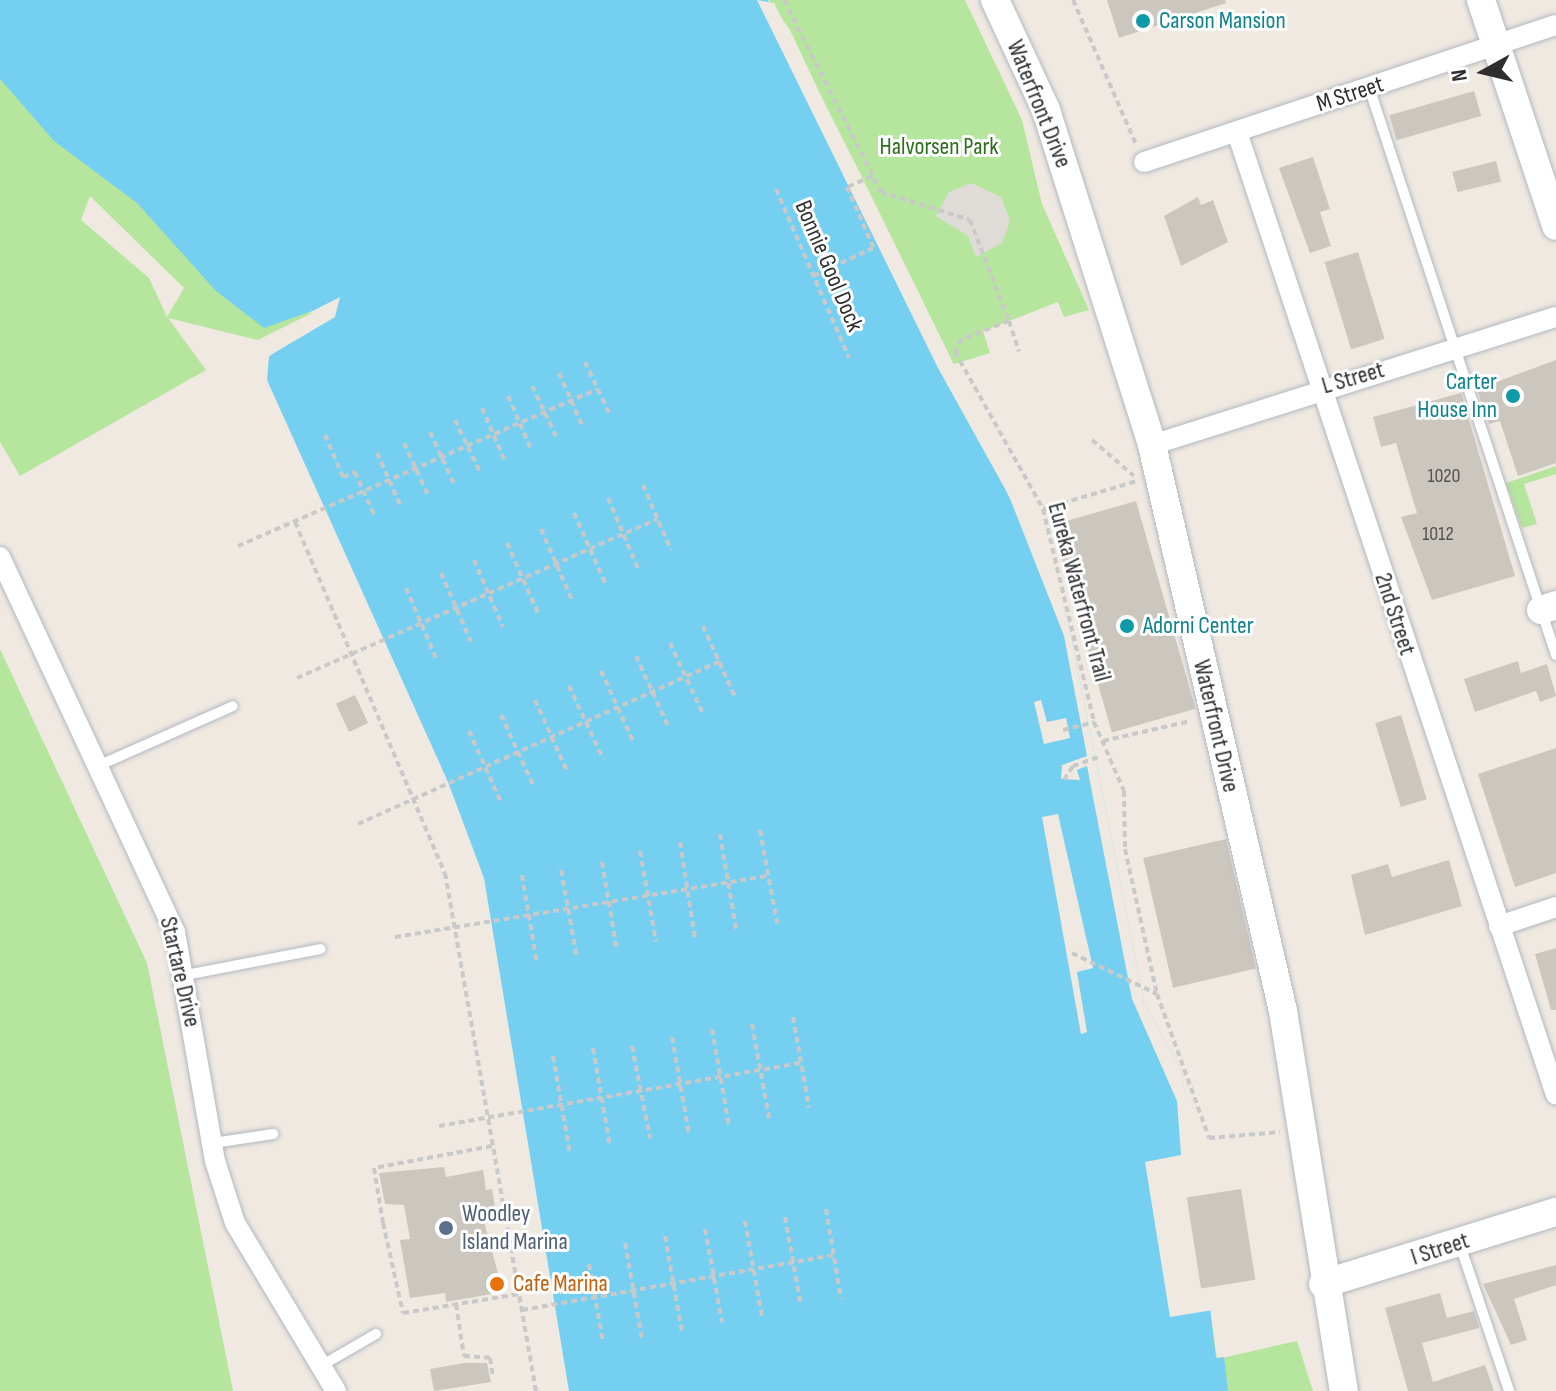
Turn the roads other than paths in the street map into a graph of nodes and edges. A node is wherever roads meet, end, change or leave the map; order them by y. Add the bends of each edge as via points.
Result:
1 (995, 0) edge
2 (1481, 0) edge
3 (1556, 25) edge
4 (1496, 46) junction
5 (1369, 87) junction
6 (1237, 132) junction
7 (1144, 162) road end
8 (1556, 226) edge
9 (1556, 317) edge
10 (1454, 349) junction
11 (1319, 387) junction
12 (1152, 445) junction
13 (0, 557) edge
14 (1549, 607) edge
15 (1556, 655) edge
16 (233, 706) dead end
17 (100, 765) junction
18 (1556, 907) edge
19 (1499, 926) junction
20 (321, 949) dead end
21 (186, 975) junction
22 (1556, 1095) edge
23 (273, 1134) dead end
24 (213, 1143) junction
25 (1556, 1212) edge
26 (1459, 1243) junction
27 (1323, 1284) junction
28 (376, 1334) dead end
29 (319, 1367) junction
30 (336, 1391) edge
31 (1344, 1391) edge
32 (1509, 1391) edge

1 - 12 street, Waterfront Drive via 1046,110
2 - 4 street
3 - 4 street, M Street
4 - 5 street, M Street
4 - 8 street
5 - 6 street, M Street
5 - 10 lane
6 - 7 street, M Street
6 - 11 street, 2nd Street
9 - 10 street, L Street
10 - 11 street, L Street
10 - 14 lane
11 - 12 street, L Street
11 - 19 street, 2nd Street
12 - 27 street, Waterfront Drive via 1283,1011
13 - 17 street, Startare Drive
14 - 15 lane
16 - 17 lane
17 - 21 street, Startare Drive via 175,932
18 - 19 street
19 - 22 street, 2nd Street
20 - 21 lane
21 - 24 street, Startare Drive
23 - 24 lane
24 - 29 street, Startare Drive via 235,1223
25 - 26 street, I Street
26 - 27 street, I Street
26 - 32 lane
27 - 31 street, Waterfront Drive
28 - 29 lane
29 - 30 street, Startare Drive

